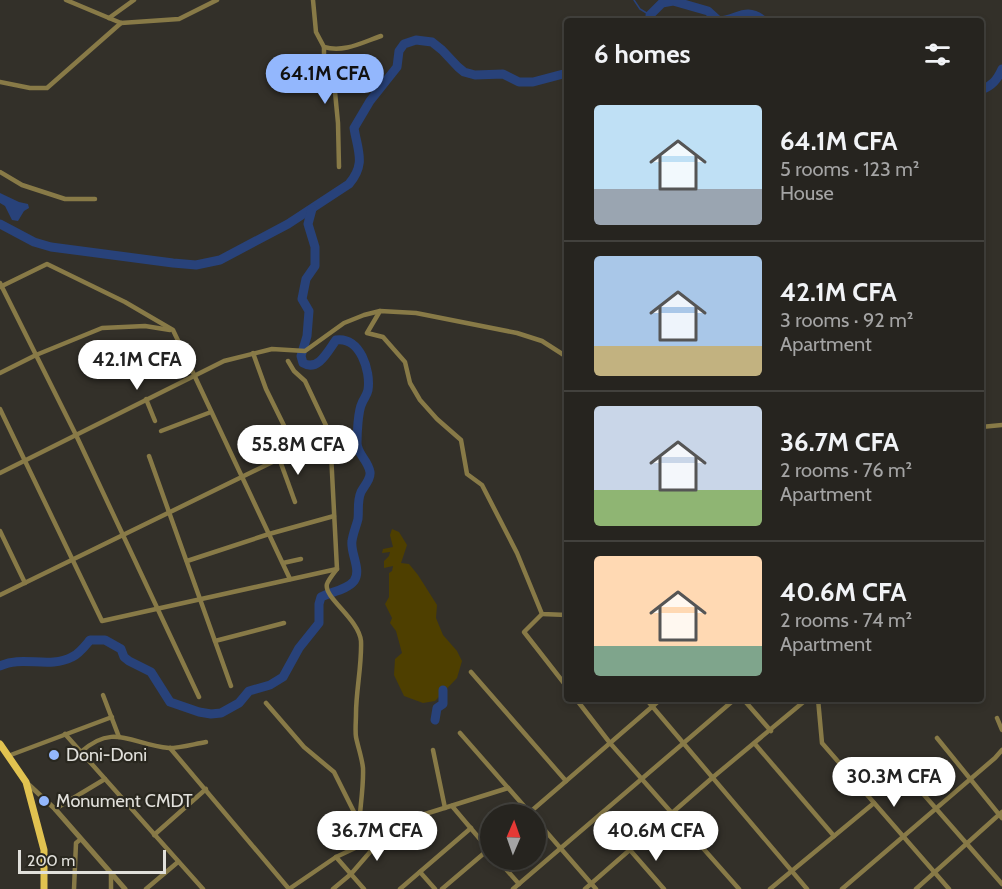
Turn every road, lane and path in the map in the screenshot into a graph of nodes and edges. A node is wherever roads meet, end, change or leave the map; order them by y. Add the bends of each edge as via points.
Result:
1 (66, 0) edge
2 (134, 0) edge
3 (217, 0) edge
4 (313, 0) edge
5 (109, 18) junction
6 (121, 23) junction
7 (381, 36) dead end
8 (324, 47) junction
9 (0, 82) edge
10 (339, 167) dead end
11 (0, 172) edge
12 (95, 200) dead end
13 (1, 286) edge
14 (380, 311) junction
15 (172, 330) junction
16 (253, 353) junction
17 (36, 355) junction
18 (564, 355) edge
19 (288, 362) dead end
20 (0, 373) edge
21 (194, 375) junction
22 (146, 399) junction
23 (0, 409) edge
24 (211, 412) junction
25 (155, 421) dead end
26 (1002, 425) edge
27 (984, 427) edge
28 (161, 430) dead end
29 (330, 434) junction
30 (76, 435) junction
31 (296, 450) junction
32 (149, 456) dead end
33 (279, 458) junction
34 (24, 460) junction
35 (0, 473) edge
36 (242, 477) junction
37 (295, 502) dead end
38 (169, 513) junction
39 (334, 516) junction
40 (0, 531) edge
41 (269, 534) junction
42 (124, 535) junction
43 (301, 559) dead end
44 (73, 560) junction
45 (187, 561) junction
46 (283, 563) junction
47 (337, 569) junction
48 (290, 579) junction
49 (25, 583) junction
50 (0, 595) edge
51 (200, 600) junction
52 (157, 609) junction
53 (542, 614) junction
54 (564, 615) edge
55 (284, 623) dead end
56 (215, 641) junction
57 (471, 672) dead end
58 (564, 683) edge
59 (231, 686) dead end
60 (103, 695) dead end
61 (199, 697) dead end
62 (578, 702) edge
63 (649, 702) edge
64 (657, 702) edge
65 (732, 702) edge
66 (746, 702) edge
67 (804, 702) edge
68 (818, 702) edge
69 (266, 703) dead end
70 (652, 706) junction
71 (112, 717) junction
72 (997, 718) dead end
73 (1002, 730) edge
74 (771, 731) junction
75 (460, 733) dead end
76 (65, 734) junction
77 (119, 737) junction
78 (937, 738) dead end
79 (206, 742) dead end
80 (610, 743) junction
81 (0, 744) edge
82 (683, 744) junction
83 (755, 744) junction
84 (170, 748) junction
85 (433, 750) dead end
86 (1002, 750) edge
87 (81, 752) junction
88 (8, 756) junction
89 (904, 772) dead end
90 (712, 778) junction
91 (105, 779) junction
92 (643, 779) junction
93 (969, 779) junction
94 (566, 781) junction
95 (26, 782) junction
96 (508, 788) junction
97 (206, 789) junction
98 (874, 803) junction
99 (522, 804) edge
100 (541, 804) edge
101 (452, 806) junction
102 (445, 808) junction
103 (55, 809) junction
104 (936, 809) junction
105 (672, 813) junction
106 (1001, 815) edge
107 (359, 822) junction
108 (471, 828) junction
109 (546, 832) edge
110 (385, 834) junction
111 (154, 835) junction
112 (834, 836) junction
113 (903, 837) junction
114 (480, 838) edge
115 (81, 839) junction
116 (967, 844) junction
117 (359, 846) junction
118 (560, 848) junction
119 (630, 849) junction
120 (336, 857) junction
121 (480, 858) edge
122 (178, 862) junction
123 (507, 870) edge
124 (791, 871) junction
125 (420, 872) junction
126 (935, 873) junction
127 (111, 874) junction
128 (351, 874) junction
129 (519, 884) junction
130 (591, 884) junction
131 (1002, 884) edge
132 (44, 889) edge
133 (74, 889) edge
134 (111, 889) edge
135 (125, 889) edge
136 (146, 889) edge
137 (203, 889) edge
138 (289, 889) edge
139 (333, 889) edge
140 (364, 889) edge
141 (400, 889) edge
142 (435, 889) edge
143 (442, 889) edge
144 (513, 889) edge
145 (585, 889) edge
146 (596, 889) edge
147 (664, 889) edge
148 (739, 889) edge
149 (770, 889) edge
150 (807, 889) edge
151 (842, 889) edge
152 (916, 889) edge
153 (948, 889) edge

1 - 5 street
2 - 5 street
3 - 6 street via 179,19
4 - 8 street via 316,32
5 - 6 street
6 - 9 street via 47,88
7 - 8 street via 351,47
8 - 10 street via 324,74 334,92 338,123
11 - 12 street via 22,185 65,199
13 - 15 street via 47,264
13 - 17 street
14 - 16 street via 344,323 302,351 272,349
14 - 18 street via 416,312 517,333 542,341
14 - 53 street via 367,333 383,338 398,354 420,400 461,440 468,474 482,485 518,553
15 - 17 street via 145,326 102,328
15 - 21 street
16 - 21 street
16 - 31 street
17 - 20 street
17 - 30 street
19 - 29 street via 305,381
21 - 22 street
21 - 24 street
22 - 25 street
22 - 30 street
23 - 34 street
24 - 28 street
24 - 36 street
26 - 27 street
29 - 31 street
29 - 39 street
30 - 34 street
30 - 42 street
31 - 33 street
32 - 38 street
33 - 36 street
33 - 37 street
34 - 35 street
34 - 44 street
36 - 38 street
36 - 41 street
38 - 42 street
38 - 45 street
39 - 41 street
39 - 47 street
40 - 49 street
41 - 45 street
41 - 46 street
42 - 44 street
42 - 52 street
43 - 46 street
44 - 49 street
44 - 52 street via 102,621
45 - 51 street
46 - 48 street
47 - 48 street
47 - 107 street via 326,588 360,633 356,737 363,767
48 - 51 street
49 - 50 street
51 - 52 street
51 - 56 street
52 - 61 street
53 - 54 street
53 - 58 street via 524,632
55 - 56 street
56 - 59 street
57 - 94 street
60 - 71 street
62 - 80 street
63 - 70 street
64 - 70 street
65 - 82 street
66 - 74 street
67 - 74 street
68 - 98 street via 822,743
69 - 107 street via 304,747 334,772
70 - 80 street
70 - 82 street
71 - 76 street
71 - 77 street
72 - 73 street
74 - 83 street
75 - 96 street
76 - 87 street
76 - 88 street
77 - 84 street
77 - 87 street via 93,741
78 - 93 street
79 - 84 street
80 - 92 street
80 - 94 street
81 - 88 main road
82 - 90 street
82 - 92 street
83 - 90 street
83 - 112 street
84 - 97 street
85 - 102 street
86 - 93 street
87 - 91 street
88 - 95 main road
89 - 104 street
90 - 105 street
90 - 124 street
91 - 103 street
91 - 111 street
92 - 105 street
92 - 118 street
93 - 104 street
93 - 106 street
94 - 100 street
95 - 103 street
95 - 132 main road via 44,850
96 - 99 street
96 - 101 street
97 - 111 street
97 - 138 street
98 - 112 street
98 - 113 street
101 - 102 street
101 - 108 street
102 - 110 street
103 - 115 street
104 - 113 street
104 - 116 street
105 - 119 street
105 - 148 street
106 - 116 street
107 - 117 street
108 - 114 street
108 - 125 street
109 - 118 street
110 - 117 street
110 - 128 street
111 - 122 street
112 - 124 street
113 - 126 street
113 - 151 street
115 - 127 street
115 - 133 street via 76,843
116 - 126 street
116 - 131 street
117 - 120 street
118 - 129 street
118 - 130 street
119 - 130 street
119 - 147 street
120 - 128 street
120 - 138 street
121 - 143 street
122 - 136 street
122 - 137 street
123 - 129 street
124 - 149 street
124 - 150 street
125 - 141 street
125 - 142 street
126 - 152 street
126 - 153 street
127 - 134 street
127 - 135 street
128 - 139 street
128 - 140 street
129 - 144 street
130 - 145 street
130 - 146 street

